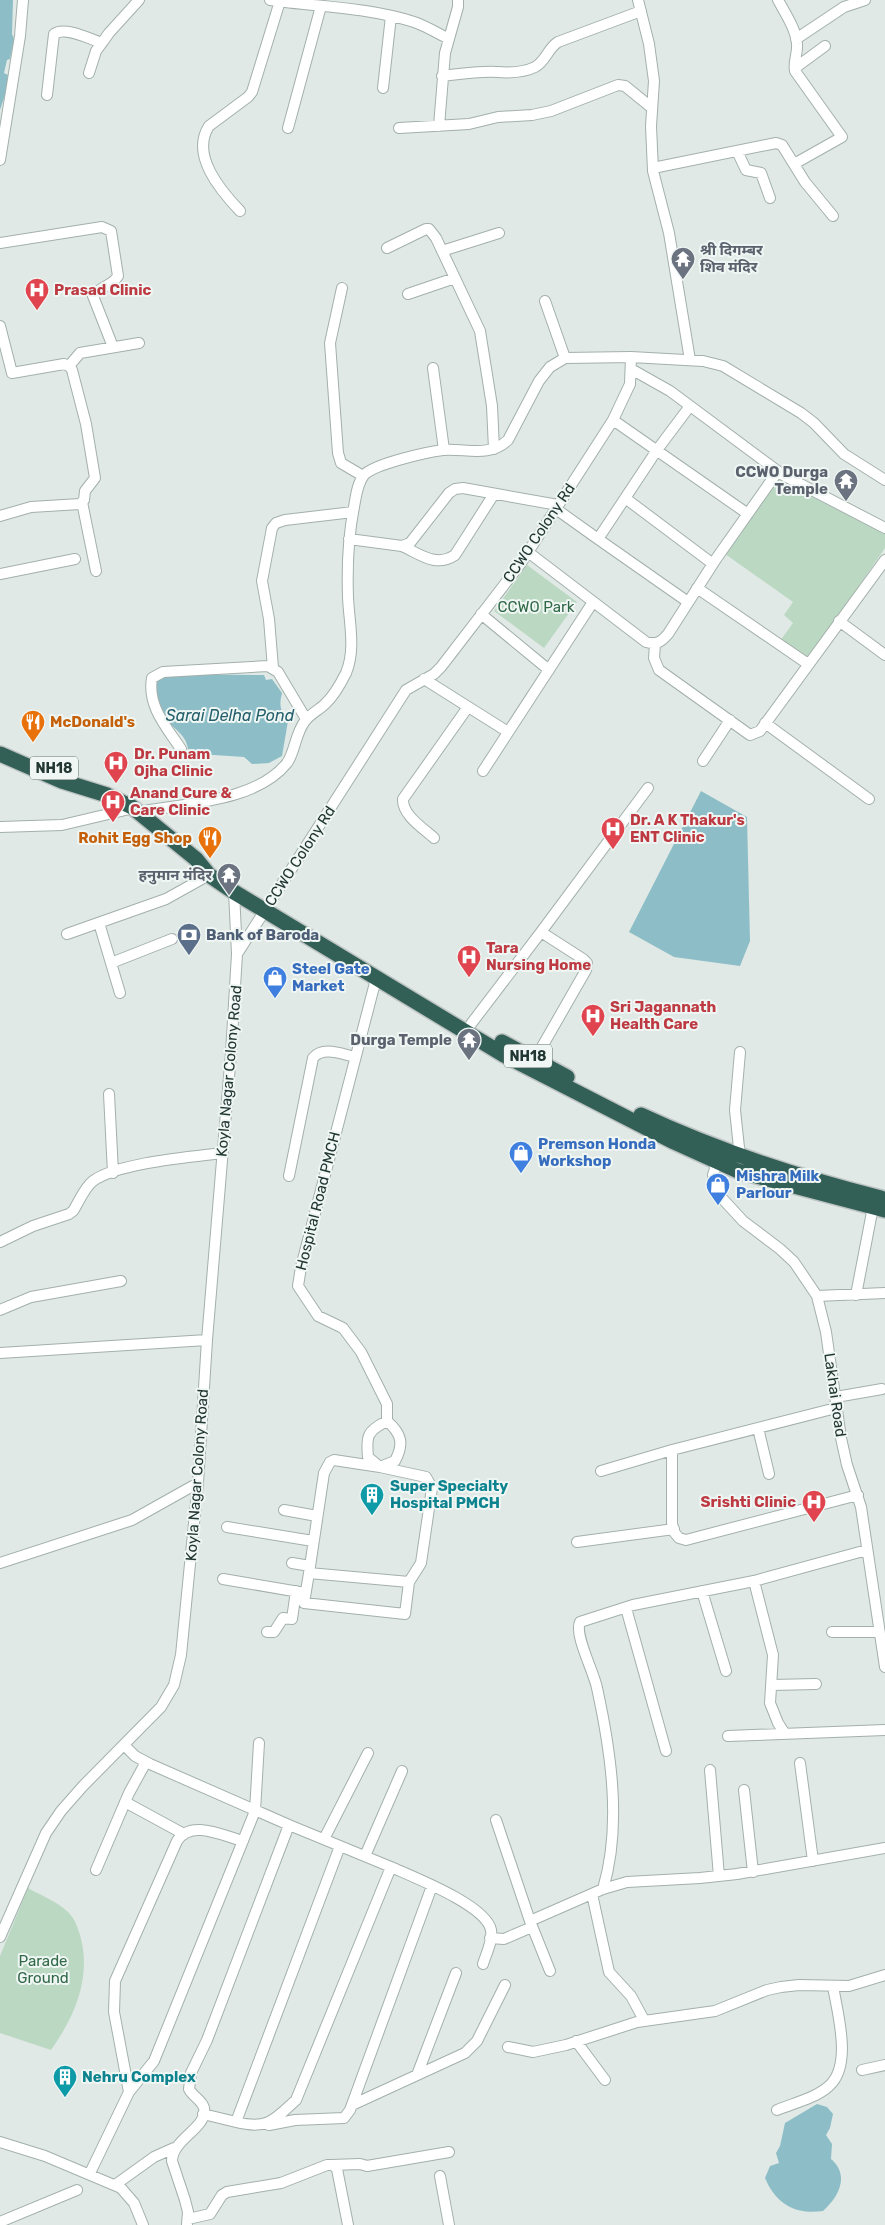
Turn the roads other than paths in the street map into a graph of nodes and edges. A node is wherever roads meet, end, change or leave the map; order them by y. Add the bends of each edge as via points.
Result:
1 (23, 0) edge
2 (139, 0) edge
3 (458, 0) edge
4 (638, 0) edge
5 (778, 0) edge
6 (865, 0) edge
7 (275, 1) edge
8 (321, 6) junction
9 (641, 11) junction
10 (392, 16) junction
11 (449, 39) junction
12 (796, 39) junction
13 (102, 43) junction
14 (825, 46) dead end
15 (795, 68) junction
16 (89, 73) dead end
17 (442, 76) junction
18 (383, 88) dead end
19 (47, 94) dead end
20 (652, 108) junction
21 (439, 126) junction
22 (288, 128) dead end
23 (400, 128) dead end
24 (737, 151) junction
25 (1, 153) edge
26 (794, 164) junction
27 (653, 168) junction
28 (770, 198) dead end
29 (240, 211) dead end
30 (832, 216) dead end
31 (499, 234) dead end
32 (0, 243) edge
33 (387, 248) dead end
34 (442, 251) junction
35 (455, 278) junction
36 (342, 288) dead end
37 (408, 294) dead end
38 (545, 301) dead end
39 (0, 326) edge
40 (139, 343) dead end
41 (113, 347) junction
42 (631, 357) junction
43 (565, 358) junction
44 (690, 360) junction
45 (69, 366) junction
46 (433, 368) dead end
47 (631, 369) junction
48 (690, 406) junction
49 (613, 420) junction
50 (494, 449) junction
51 (444, 450) junction
52 (657, 450) junction
53 (778, 471) junction
54 (363, 476) junction
55 (885, 480) edge
56 (494, 494) junction
57 (625, 498) junction
58 (82, 502) junction
59 (557, 507) junction
60 (353, 512) junction
61 (748, 514) junction
62 (0, 516) edge
63 (885, 528) edge
64 (349, 539) junction
65 (598, 539) junction
66 (402, 546) junction
67 (528, 552) junction
68 (75, 559) dead end
69 (885, 560) edge
70 (713, 564) junction
71 (96, 571) dead end
72 (0, 574) edge
73 (698, 588) junction
74 (593, 602) junction
75 (688, 602) junction
76 (481, 614) junction
77 (839, 621) junction
78 (655, 644) junction
79 (885, 655) edge
80 (808, 664) junction
81 (273, 668) junction
82 (549, 670) junction
83 (424, 679) junction
84 (468, 707) junction
85 (306, 719) junction
86 (730, 720) junction
87 (765, 724) junction
88 (508, 732) junction
89 (0, 744) edge
90 (181, 749) dead end
91 (0, 754) edge
92 (703, 761) dead end
93 (483, 771) dead end
94 (648, 788) dead end
95 (107, 795) junction
96 (869, 799) dead end
97 (137, 810) junction
98 (0, 827) edge
99 (434, 838) dead end
100 (196, 859) junction
101 (209, 875) junction
102 (234, 892) junction
103 (267, 908) junction
104 (99, 923) junction
105 (541, 932) junction
106 (67, 934) dead end
107 (172, 939) dead end
108 (238, 954) junction
109 (111, 963) junction
110 (376, 979) junction
111 (120, 993) dead end
112 (471, 1024) junction
113 (488, 1040) junction
114 (740, 1052) dead end
115 (355, 1057) junction
116 (535, 1059) junction
117 (109, 1094) dead end
118 (222, 1153) junction
119 (719, 1156) junction
120 (740, 1157) junction
121 (113, 1173) junction
122 (289, 1176) dead end
123 (881, 1205) edge
124 (0, 1242) edge
125 (121, 1281) dead end
126 (885, 1294) edge
127 (856, 1295) junction
128 (817, 1296) junction
129 (0, 1310) edge
130 (206, 1340) junction
131 (0, 1353) edge
132 (882, 1389) dead end
133 (836, 1397) junction
134 (836, 1408) junction
135 (387, 1421) junction
136 (758, 1428) junction
137 (672, 1450) junction
138 (380, 1467) junction
139 (601, 1471) dead end
140 (769, 1474) dead end
141 (198, 1483) junction
142 (858, 1495) junction
143 (284, 1510) dead end
144 (317, 1516) junction
145 (227, 1526) dead end
146 (674, 1529) junction
147 (313, 1541) junction
148 (577, 1542) dead end
149 (867, 1550) junction
150 (0, 1563) edge
151 (292, 1563) dead end
152 (309, 1569) junction
153 (223, 1579) dead end
154 (754, 1581) junction
155 (409, 1582) junction
156 (702, 1591) junction
157 (301, 1592) junction
158 (626, 1608) junction
159 (267, 1632) dead end
160 (832, 1632) dead end
161 (879, 1632) junction
162 (885, 1667) edge
163 (726, 1671) dead end
164 (816, 1684) dead end
165 (772, 1685) junction
166 (885, 1730) edge
167 (785, 1734) junction
168 (728, 1736) dead end
169 (260, 1743) dead end
170 (124, 1745) junction
171 (666, 1750) dead end
172 (368, 1753) dead end
173 (146, 1762) junction
174 (800, 1763) dead end
175 (710, 1770) dead end
176 (402, 1771) dead end
177 (744, 1790) dead end
178 (125, 1802) junction
179 (255, 1812) junction
180 (496, 1820) dead end
181 (289, 1825) junction
182 (182, 1833) junction
183 (324, 1839) junction
184 (243, 1841) junction
185 (340, 1846) junction
186 (885, 1848) edge
187 (365, 1856) junction
188 (813, 1861) junction
189 (390, 1867) junction
190 (96, 1870) dead end
191 (753, 1872) junction
192 (719, 1876) junction
193 (432, 1886) junction
194 (603, 1890) junction
195 (592, 1894) junction
196 (531, 1924) junction
197 (0, 1937) edge
198 (490, 1938) junction
199 (483, 1964) dead end
200 (550, 1972) dead end
201 (456, 1973) dead end
202 (885, 1975) edge
203 (505, 1985) dead end
204 (833, 1986) junction
205 (644, 2020) junction
206 (576, 2041) junction
207 (508, 2047) dead end
208 (885, 2065) edge
209 (862, 2070) dead end
210 (417, 2075) junction
211 (605, 2080) dead end
212 (129, 2092) junction
213 (296, 2100) junction
214 (352, 2104) junction
215 (777, 2110) dead end
216 (203, 2114) junction
217 (295, 2120) junction
218 (236, 2122) junction
219 (264, 2126) junction
220 (0, 2142) edge
221 (174, 2148) junction
222 (449, 2152) dead end
223 (327, 2165) junction
224 (90, 2173) junction
225 (440, 2176) dead end
226 (115, 2185) junction
227 (77, 2190) dead end
228 (0, 2222) edge
229 (187, 2222) edge
230 (143, 2225) edge
231 (348, 2225) edge
232 (449, 2225) edge

1 - 25 street
2 - 13 street
3 - 11 street
4 - 9 street
5 - 12 street
6 - 12 street via 844,7
7 - 8 street
7 - 29 street via 252,92 205,132 205,155 210,172
8 - 10 street
8 - 22 street
9 - 17 street via 558,42 543,61 528,70
9 - 20 street via 654,81
10 - 11 street
10 - 18 street
11 - 17 street
12 - 15 street
13 - 16 street
13 - 19 street via 66,32 54,34
14 - 15 street
15 - 26 street via 798,77 842,136
17 - 21 street
20 - 21 street via 625,86 618,85 542,113
20 - 27 street
21 - 23 street
24 - 26 street via 776,143 782,145
24 - 27 street
24 - 28 street via 746,170 763,175
26 - 30 street
27 - 44 street via 669,234
31 - 34 street
32 - 41 street via 102,227 111,231 118,276 93,296
33 - 34 street via 426,229 433,232
34 - 35 street
35 - 37 street
35 - 50 street via 482,339 492,406
36 - 54 street via 330,343 338,453 341,463
38 - 43 street
39 - 45 street via 12,373 64,364
40 - 41 street
41 - 45 street via 80,353
42 - 43 street
42 - 44 street
42 - 47 street, CCWO Colony Rd
43 - 50 street via 550,367 539,381 508,440
44 - 55 street via 723,366 779,399 814,423 844,454
45 - 58 street via 78,388 95,478 85,491
46 - 51 street
47 - 48 street
47 - 49 street, CCWO Colony Rd via 630,384
48 - 52 street
48 - 53 street
49 - 52 street
49 - 59 street, CCWO Colony Rd
50 - 51 street via 485,452
51 - 54 street via 378,466
52 - 57 street
52 - 61 street
53 - 61 street
53 - 63 street
54 - 60 street
56 - 59 street
56 - 66 street via 455,489 416,537
56 - 66 street via 455,555 447,561 438,562
57 - 65 street
57 - 70 street
58 - 62 street via 31,507
58 - 71 street
59 - 65 street
59 - 67 street, CCWO Colony Rd
60 - 64 street
60 - 81 street via 285,520 272,528 262,581
61 - 70 street
64 - 66 street
64 - 85 street via 350,657 346,673 334,693
65 - 75 street
67 - 74 street
67 - 76 street, CCWO Colony Rd
68 - 72 street
69 - 77 street
70 - 73 street
73 - 75 street
73 - 80 street
74 - 78 street via 646,642
74 - 82 street
75 - 78 street via 668,634
76 - 82 street
76 - 83 street, CCWO Colony Rd via 441,667
77 - 79 street
77 - 80 street
78 - 86 street via 654,658 659,670
80 - 87 street
81 - 85 street
81 - 90 street via 163,672 152,678 154,706
82 - 88 street
83 - 84 street
83 - 103 street, CCWO Colony Rd via 406,690
84 - 88 street
84 - 99 street via 403,799 408,813
85 - 97 street via 288,761 269,780 239,794
86 - 87 street via 750,735 757,733
86 - 92 street
87 - 96 street
88 - 93 street
89 - 95 highway, NH18 via 94,785
91 - 95 highway, NH18 via 62,781
94 - 105 street
95 - 97 highway, NH18
97 - 98 street via 62,825
97 - 100 highway, NH18
100 - 101 highway, NH18
100 - 103 highway, NH18 via 216,869
101 - 102 highway, NH18
101 - 104 street via 166,899
102 - 103 highway, NH18
102 - 108 street, Koyla Nagar Colony Road
103 - 108 street, Koyla Nagar Colony Road
103 - 110 highway, NH18
103 - 112 highway, NH18
104 - 106 street
104 - 109 street
105 - 112 street
105 - 116 street via 587,963
107 - 109 street
108 - 118 street, Koyla Nagar Colony Road
109 - 111 street
110 - 113 highway, NH18
110 - 115 street, Hospital Road PMCH
112 - 113 highway, NH18
113 - 116 highway, NH18
113 - 119 highway, NH18 via 561,1085
114 - 120 street via 735,1110
115 - 122 street via 324,1051 313,1058
115 - 135 street, Hospital Road PMCH via 300,1267 298,1286 318,1316 343,1328 361,1352 387,1404
116 - 119 highway, NH18 via 603,1098
117 - 121 street
118 - 121 street via 153,1162
118 - 130 street, Koyla Nagar Colony Road
119 - 120 highway, NH18
119 - 123 highway, NH18 via 760,1178
119 - 128 street, Lakhai Road via 713,1175 719,1195 743,1221 794,1262
120 - 123 highway, NH18
121 - 124 street via 90,1183 74,1211
123 - 127 street
125 - 129 street via 38,1295
126 - 127 street
127 - 128 street
128 - 133 street, Lakhai Road
130 - 131 street
130 - 141 street, Koyla Nagar Colony Road
132 - 133 street
133 - 134 street, Lakhai Road
134 - 136 street
134 - 142 street, Lakhai Road via 847,1465
135 - 138 street via 374,1428 366,1439 368,1457
135 - 138 street via 399,1434 401,1450 395,1462
136 - 137 street
136 - 140 street
137 - 139 street
137 - 146 street
138 - 144 street via 330,1462 324,1473
138 - 155 street via 426,1477 432,1488 421,1564
141 - 150 street via 132,1520
141 - 170 street, Koyla Nagar Colony Road via 181,1655 174,1685 161,1707
142 - 146 street via 686,1540 679,1538
142 - 149 street, Lakhai Road
143 - 144 street
144 - 147 street
145 - 147 street
146 - 148 street
147 - 152 street
149 - 154 street
149 - 161 street, Lakhai Road
151 - 152 street
152 - 155 street
152 - 157 street
153 - 157 street
154 - 156 street
154 - 165 street via 773,1655
155 - 157 street via 405,1614 304,1603
156 - 158 street
156 - 163 street
157 - 159 street via 292,1619 283,1618 274,1632
158 - 171 street
158 - 194 street via 580,1622 578,1626 596,1682 612,1760 611,1859
160 - 161 street
161 - 162 street, Lakhai Road
164 - 165 street
165 - 167 street via 770,1703
166 - 167 street
167 - 168 street
169 - 179 street
170 - 173 street
170 - 197 street, Koyla Nagar Colony Road via 82,1786 46,1833
172 - 183 street
173 - 178 street
173 - 179 street
174 - 188 street
175 - 192 street
176 - 187 street
177 - 191 street
178 - 182 street
178 - 190 street
179 - 181 street
179 - 184 street
180 - 196 street
181 - 183 street
181 - 216 street via 207,2040 191,2073 189,2090 202,2105
182 - 184 street via 202,1830
182 - 212 street via 115,1981 114,2012
183 - 185 street
184 - 212 street via 154,2061
185 - 187 street
185 - 218 street
186 - 188 street
187 - 189 street
188 - 191 street
189 - 193 street
189 - 213 street
191 - 192 street
192 - 194 street via 627,1882
193 - 198 street via 485,1917 491,1930
193 - 214 street
194 - 195 street
195 - 196 street
195 - 205 street via 609,1972 631,1996
196 - 198 street via 504,1939
196 - 200 street
198 - 199 street
201 - 210 street
202 - 204 street via 849,1986
203 - 210 street via 472,2048
204 - 205 street via 781,1987 715,2010
204 - 215 street via 842,2046 835,2079 820,2093
205 - 206 street
206 - 207 street via 533,2052
206 - 211 street
208 - 209 street
210 - 214 street
212 - 224 street
213 - 217 street
213 - 219 street
214 - 217 street via 344,2118
216 - 218 street
216 - 221 street via 196,2127
217 - 219 street
218 - 219 street
220 - 224 street
221 - 226 street via 154,2157
221 - 229 street via 172,2161 185,2200
222 - 223 street via 367,2166
223 - 229 street via 281,2183 227,2192 210,2214
223 - 231 street via 337,2169
224 - 226 street
225 - 232 street
226 - 230 street via 134,2203
227 - 228 street

